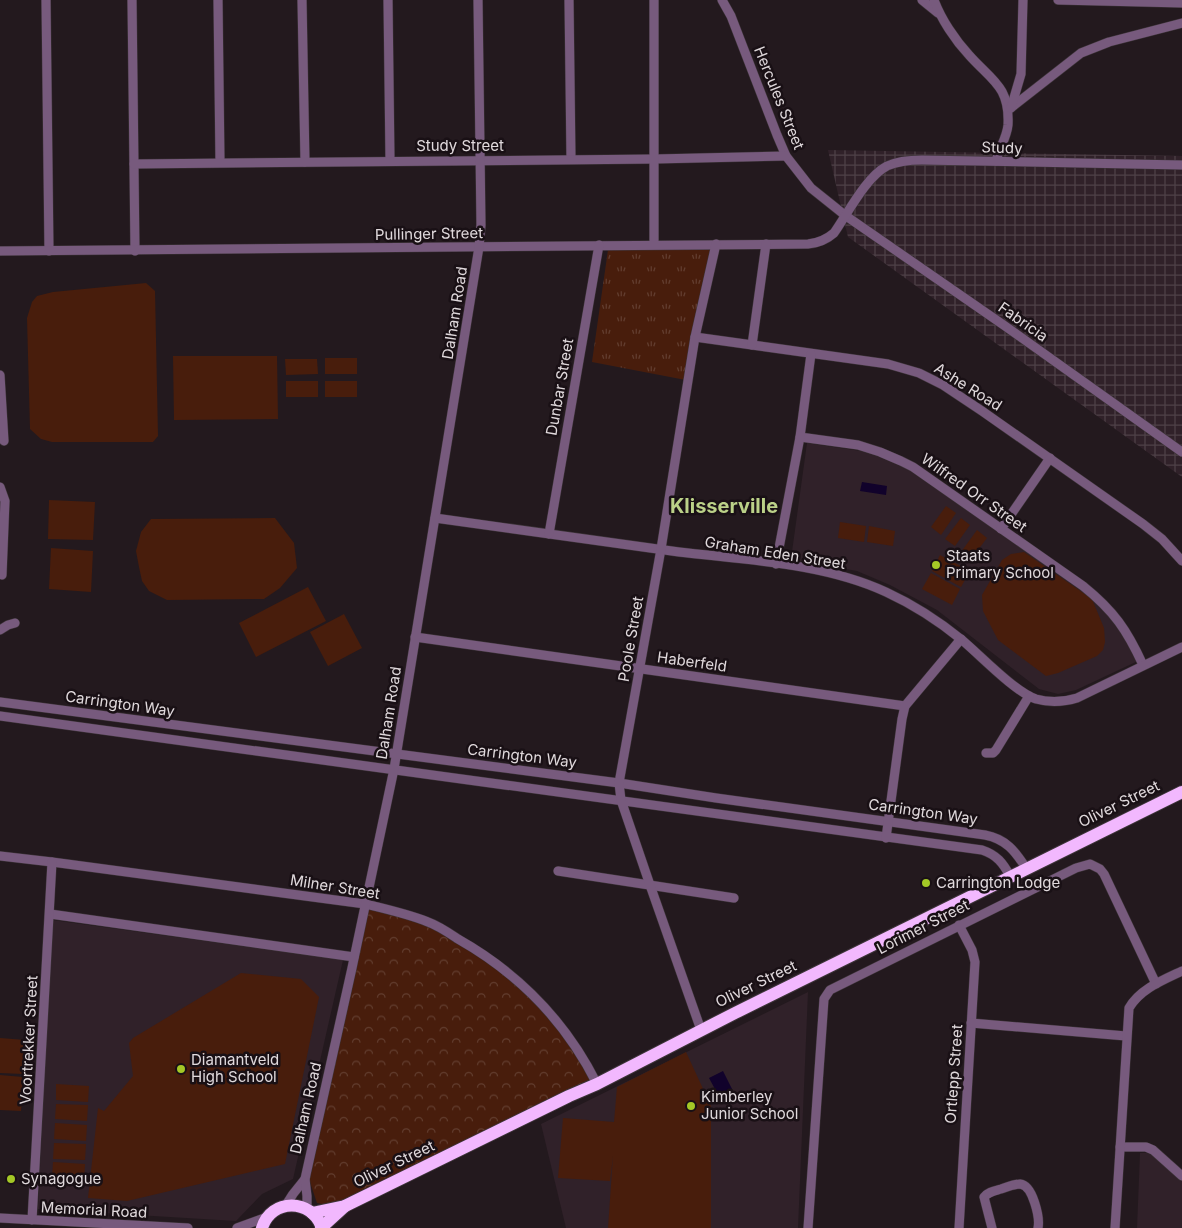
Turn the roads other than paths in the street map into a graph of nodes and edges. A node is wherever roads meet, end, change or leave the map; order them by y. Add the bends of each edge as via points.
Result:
1 (46, 0) edge
2 (132, 0) edge
3 (218, 0) edge
4 (302, 0) edge
5 (388, 0) edge
6 (478, 0) edge
7 (570, 0) edge
8 (654, 0) edge
9 (722, 0) edge
10 (922, 0) edge
11 (934, 0) edge
12 (1023, 0) edge
13 (1058, 0) edge
14 (1182, 3) edge
15 (943, 19) junction
16 (1182, 23) edge
17 (1012, 107) junction
18 (1008, 118) junction
19 (786, 156) junction
20 (571, 158) junction
21 (654, 159) junction
22 (390, 160) junction
23 (480, 161) junction
24 (996, 161) junction
25 (220, 162) junction
26 (305, 162) junction
27 (134, 164) junction
28 (1182, 165) edge
29 (846, 216) junction
30 (654, 244) junction
31 (716, 244) junction
32 (766, 244) junction
33 (599, 245) junction
34 (479, 247) junction
35 (135, 250) junction
36 (0, 251) edge
37 (49, 251) junction
38 (695, 337) junction
39 (752, 345) junction
40 (812, 354) junction
41 (0, 376) edge
42 (800, 437) junction
43 (4, 442) dead end
44 (1182, 452) edge
45 (1050, 458) junction
46 (0, 487) edge
47 (436, 518) junction
48 (1001, 529) junction
49 (549, 534) junction
50 (661, 549) junction
51 (1182, 560) edge
52 (776, 564) junction
53 (2, 575) dead end
54 (15, 624) dead end
55 (0, 630) edge
56 (415, 637) junction
57 (961, 639) junction
58 (1182, 647) edge
59 (1143, 665) junction
60 (640, 668) junction
61 (1029, 696) junction
62 (0, 702) edge
63 (905, 706) junction
64 (0, 716) edge
65 (986, 753) dead end
66 (396, 754) junction
67 (394, 769) junction
68 (619, 782) junction
69 (1182, 792) edge
70 (622, 800) junction
71 (889, 822) junction
72 (886, 838) junction
73 (0, 856) edge
74 (52, 862) junction
75 (1026, 868) junction
76 (558, 872) dead end
77 (1010, 876) junction
78 (650, 885) junction
79 (734, 898) dead end
80 (365, 904) junction
81 (50, 914) junction
82 (959, 924) junction
83 (354, 957) junction
84 (1182, 971) edge
85 (1156, 984) junction
86 (971, 1024) junction
87 (701, 1030) junction
88 (1126, 1036) junction
89 (597, 1084) junction
90 (1120, 1147) junction
91 (1182, 1176) edge
92 (305, 1179) junction
93 (286, 1205) junction
94 (345, 1206) junction
95 (310, 1210) junction
96 (0, 1218) edge
97 (32, 1220) junction
98 (264, 1223) edge
99 (188, 1228) edge
100 (236, 1228) edge
101 (321, 1228) edge
102 (808, 1228) edge
103 (959, 1228) edge
104 (992, 1228) edge
105 (1038, 1228) edge
106 (1115, 1228) edge

1 - 37 street
2 - 27 street
3 - 25 street
4 - 26 street
5 - 22 street
6 - 23 street, Dalham Road
7 - 20 street
8 - 21 street
9 - 19 street, Hercules Street
10 - 15 street
11 - 15 street
12 - 17 street via 1021,74
13 - 14 street
15 - 18 street via 964,49 998,84 1005,97
16 - 17 street via 1109,42 1081,53
17 - 18 street
18 - 24 street via 1007,132
19 - 21 street, Study Street
19 - 29 street, Hercules Street via 811,188
20 - 21 street, Study Street
20 - 23 street, Study Street
21 - 30 street
22 - 23 street, Study Street
22 - 26 street, Study Street
23 - 34 street, Dalham Road
24 - 28 street, Study
24 - 29 street, Study via 915,160 886,166 875,175
25 - 26 street, Study Street
25 - 27 street, Study Street
27 - 35 street
29 - 32 street, Pullinger Street via 834,233 820,242
29 - 44 street, Fabricia
30 - 31 street, Pullinger Street
30 - 33 street, Pullinger Street
31 - 32 street, Pullinger Street
31 - 38 street, Poole Street
32 - 39 street
33 - 34 street, Pullinger Street
33 - 49 street, Dunbar Street
34 - 35 street, Pullinger Street
34 - 47 street, Dalham Road
35 - 37 street, Pullinger Street
36 - 37 street, Pullinger Street
38 - 39 street, Ashe Road
38 - 50 street, Poole Street
39 - 40 street, Ashe Road
40 - 42 street
40 - 45 street, Ashe Road via 888,364 919,373 943,385
41 - 43 street
42 - 48 street, Wilfred Orr Street via 858,445 901,461
42 - 52 street
45 - 48 street
45 - 51 street, Ashe Road via 1162,539
46 - 53 street via 5,501
47 - 49 street, Graham Eden Street
47 - 56 street, Dalham Road
48 - 59 street, Wilfred Orr Street via 1102,602 1132,640
49 - 50 street, Graham Eden Street
50 - 52 street, Graham Eden Street
50 - 60 street, Poole Street
52 - 57 street, Graham Eden Street via 847,578 886,592
54 - 55 street
56 - 60 street, Haberfeld
56 - 66 street, Dalham Road
57 - 61 street, Graham Eden Street
57 - 63 street
58 - 59 street, Graham Eden Street
59 - 61 street, Graham Eden Street via 1066,701 1052,702
60 - 63 street, Haberfeld
60 - 68 street, Poole Street
61 - 65 street via 996,750
62 - 66 street, Carrington Way
63 - 71 street
64 - 67 street, Carrington Way
66 - 67 street, Dalham Road
66 - 68 street, Carrington Way
67 - 70 street, Carrington Way
67 - 80 street, Dalham Road
68 - 70 street, Poole Street
68 - 71 street, Carrington Way
69 - 75 highway, Oliver Street
70 - 72 street, Carrington Way
70 - 78 street, Poole Street
71 - 72 street
71 - 75 street, Carrington Way via 994,836 1009,845
72 - 77 street, Carrington Way via 982,850 999,859
73 - 74 street, Milner Street
74 - 80 street, Milner Street
74 - 81 street, Voortrekker Street
75 - 77 highway, Oliver Street
76 - 78 street
77 - 87 highway, Oliver Street
78 - 79 street
78 - 87 street, Poole Street
80 - 83 street, Dalham Road
80 - 89 street, Milner Street via 430,923 498,965 562,1026
81 - 83 street
81 - 97 street, Voortrekker Street
82 - 85 street, Lorimer Street via 1076,868 1095,865 1104,874
82 - 86 street, Ortlepp Street via 975,962
82 - 102 street, Lorimer Street via 827,992
83 - 92 street, Dalham Road
84 - 85 street
85 - 88 street via 1138,996 1129,1008
86 - 88 street
86 - 103 street, Ortlepp Street
87 - 89 highway, Oliver Street
88 - 90 street
89 - 94 highway, Oliver Street
90 - 91 street via 1153,1150
90 - 106 street
92 - 93 street, Dalham Road
92 - 95 street, Dalham Road
93 - 95 highway, Oliver Street
93 - 98 highway via 275,1209
94 - 95 highway, Oliver Street
94 - 101 highway, Oliver Street
95 - 101 highway
96 - 97 street, Memorial Road
97 - 99 street, Memorial Road
98 - 100 street
104 - 105 street via 985,1195 1020,1184 1030,1191 1039,1219

